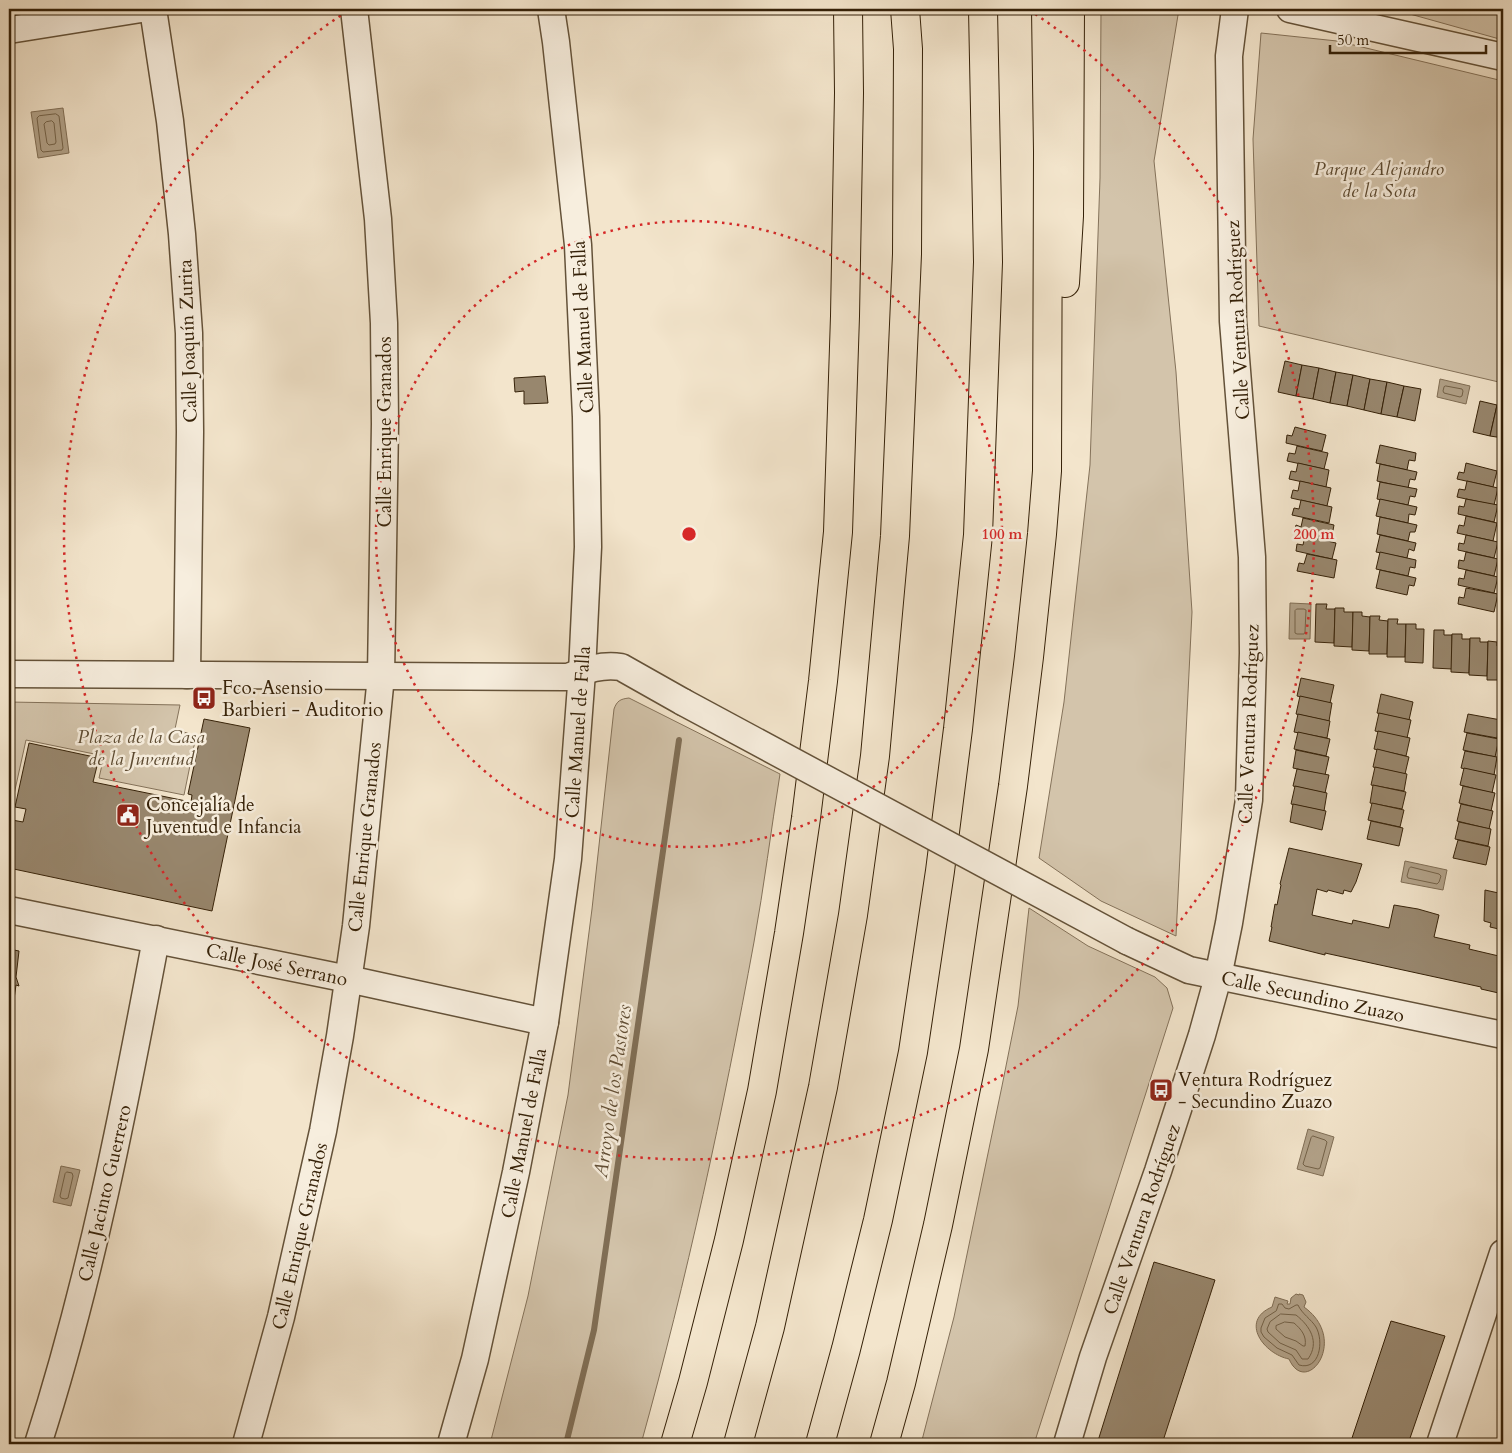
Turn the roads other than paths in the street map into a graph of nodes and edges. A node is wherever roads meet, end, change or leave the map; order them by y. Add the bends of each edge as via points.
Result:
1 (141, 9) edge
2 (153, 9) edge
3 (354, 9) edge
4 (552, 9) edge
5 (839, 9) edge
6 (848, 9) edge
7 (905, 9) edge
8 (983, 9) edge
9 (1046, 9) edge
10 (1070, 9) edge
11 (1235, 9) edge
12 (1290, 9) edge
13 (9, 30) edge
14 (1503, 57) edge
15 (849, 93) junction
16 (1047, 471) junction
17 (582, 672) junction
18 (9, 674) edge
19 (187, 675) junction
20 (381, 676) junction
21 (9, 910) edge
22 (156, 939) junction
23 (1218, 977) junction
24 (348, 979) junction
25 (545, 1022) junction
26 (1503, 1035) edge
27 (1503, 1253) edge
28 (38, 1444) edge
29 (246, 1444) edge
30 (451, 1444) edge
31 (675, 1444) edge
32 (738, 1444) edge
33 (820, 1444) edge
34 (884, 1444) edge
35 (1067, 1444) edge
36 (1440, 1444) edge

1 - 13 street
2 - 19 street, Calle Joaquín Zurita via 170,121 188,333
3 - 20 street, Calle Enrique Granados via 378,219 384,323
4 - 17 street, Calle Manuel de Falla via 578,245 586,417 588,547
5 - 15 highway
6 - 15 highway
7 - 32 highway via 908,48 907,264 895,536 875,756 823,1087 770,1327
8 - 33 highway via 988,262 978,535 958,729 913,1052 878,1220
9 - 16 highway
10 - 16 highway via 1069,216 1059,398
11 - 23 street, Calle Ventura Rodríguez via 1229,56 1233,321 1252,557 1253,653 1249,800
12 - 14 street
15 - 31 highway via 838,532 806,818 762,1092 729,1240
16 - 34 highway via 1013,786 974,1049 938,1225
17 - 20 street, Calle Secundino Zuazo via 568,677
17 - 23 street, Calle Secundino Zuazo, bridge via 597,666 621,667 1127,941 1189,970
17 - 25 street, Calle Manuel de Falla via 568,859
18 - 19 street, Calle Secundino Zuazo
19 - 20 street, Calle Secundino Zuazo
20 - 24 street, Calle Enrique Granados
21 - 22 street, Calle José Serrano
22 - 24 street, Calle José Serrano
22 - 28 street, Calle Jacinto Guerrero via 94,1244 53,1400
23 - 26 street, Calle Secundino Zuazo
23 - 35 street, Calle Ventura Rodríguez via 1184,1095 1093,1357
24 - 25 street, Calle José Serrano
24 - 29 street, Calle Enrique Granados via 321,1140 281,1317
25 - 30 street, Calle Manuel de Falla via 481,1331
27 - 36 street

